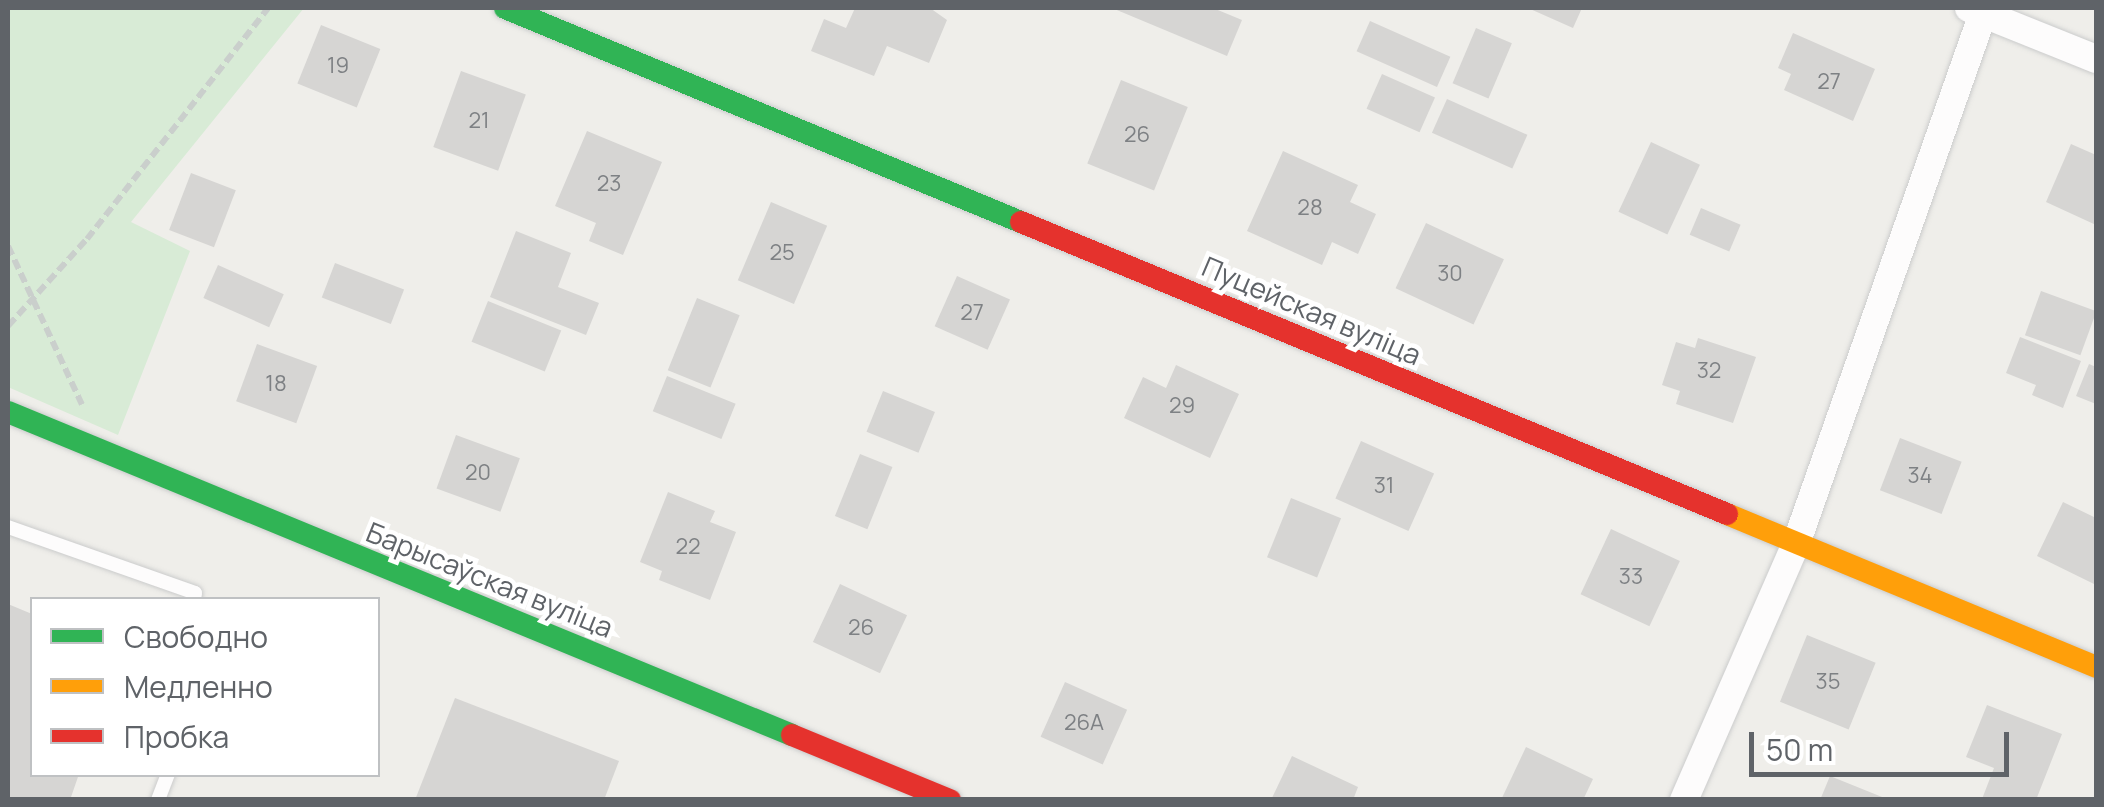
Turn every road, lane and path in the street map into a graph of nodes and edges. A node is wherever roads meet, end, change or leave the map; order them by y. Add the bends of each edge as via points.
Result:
1 (268, 8) edge
2 (505, 8) edge
3 (1979, 9) edge
4 (2096, 60) edge
5 (8, 246) edge
6 (34, 297) junction
7 (8, 326) edge
8 (8, 412) edge
9 (107, 455) junction
10 (8, 527) edge
11 (1796, 544) junction
12 (194, 597) edge
13 (2096, 666) edge
14 (950, 800) edge
15 (1684, 800) edge

1 - 6 path
2 - 11 street, Пуцейская вуліца
3 - 4 street
3 - 11 street
5 - 6 path
6 - 7 path
6 - 9 path
8 - 9 street, Барысаўская вуліца
9 - 14 street, Барысаўская вуліца
10 - 12 lane
11 - 13 street, Пуцейская вуліца
11 - 15 street

